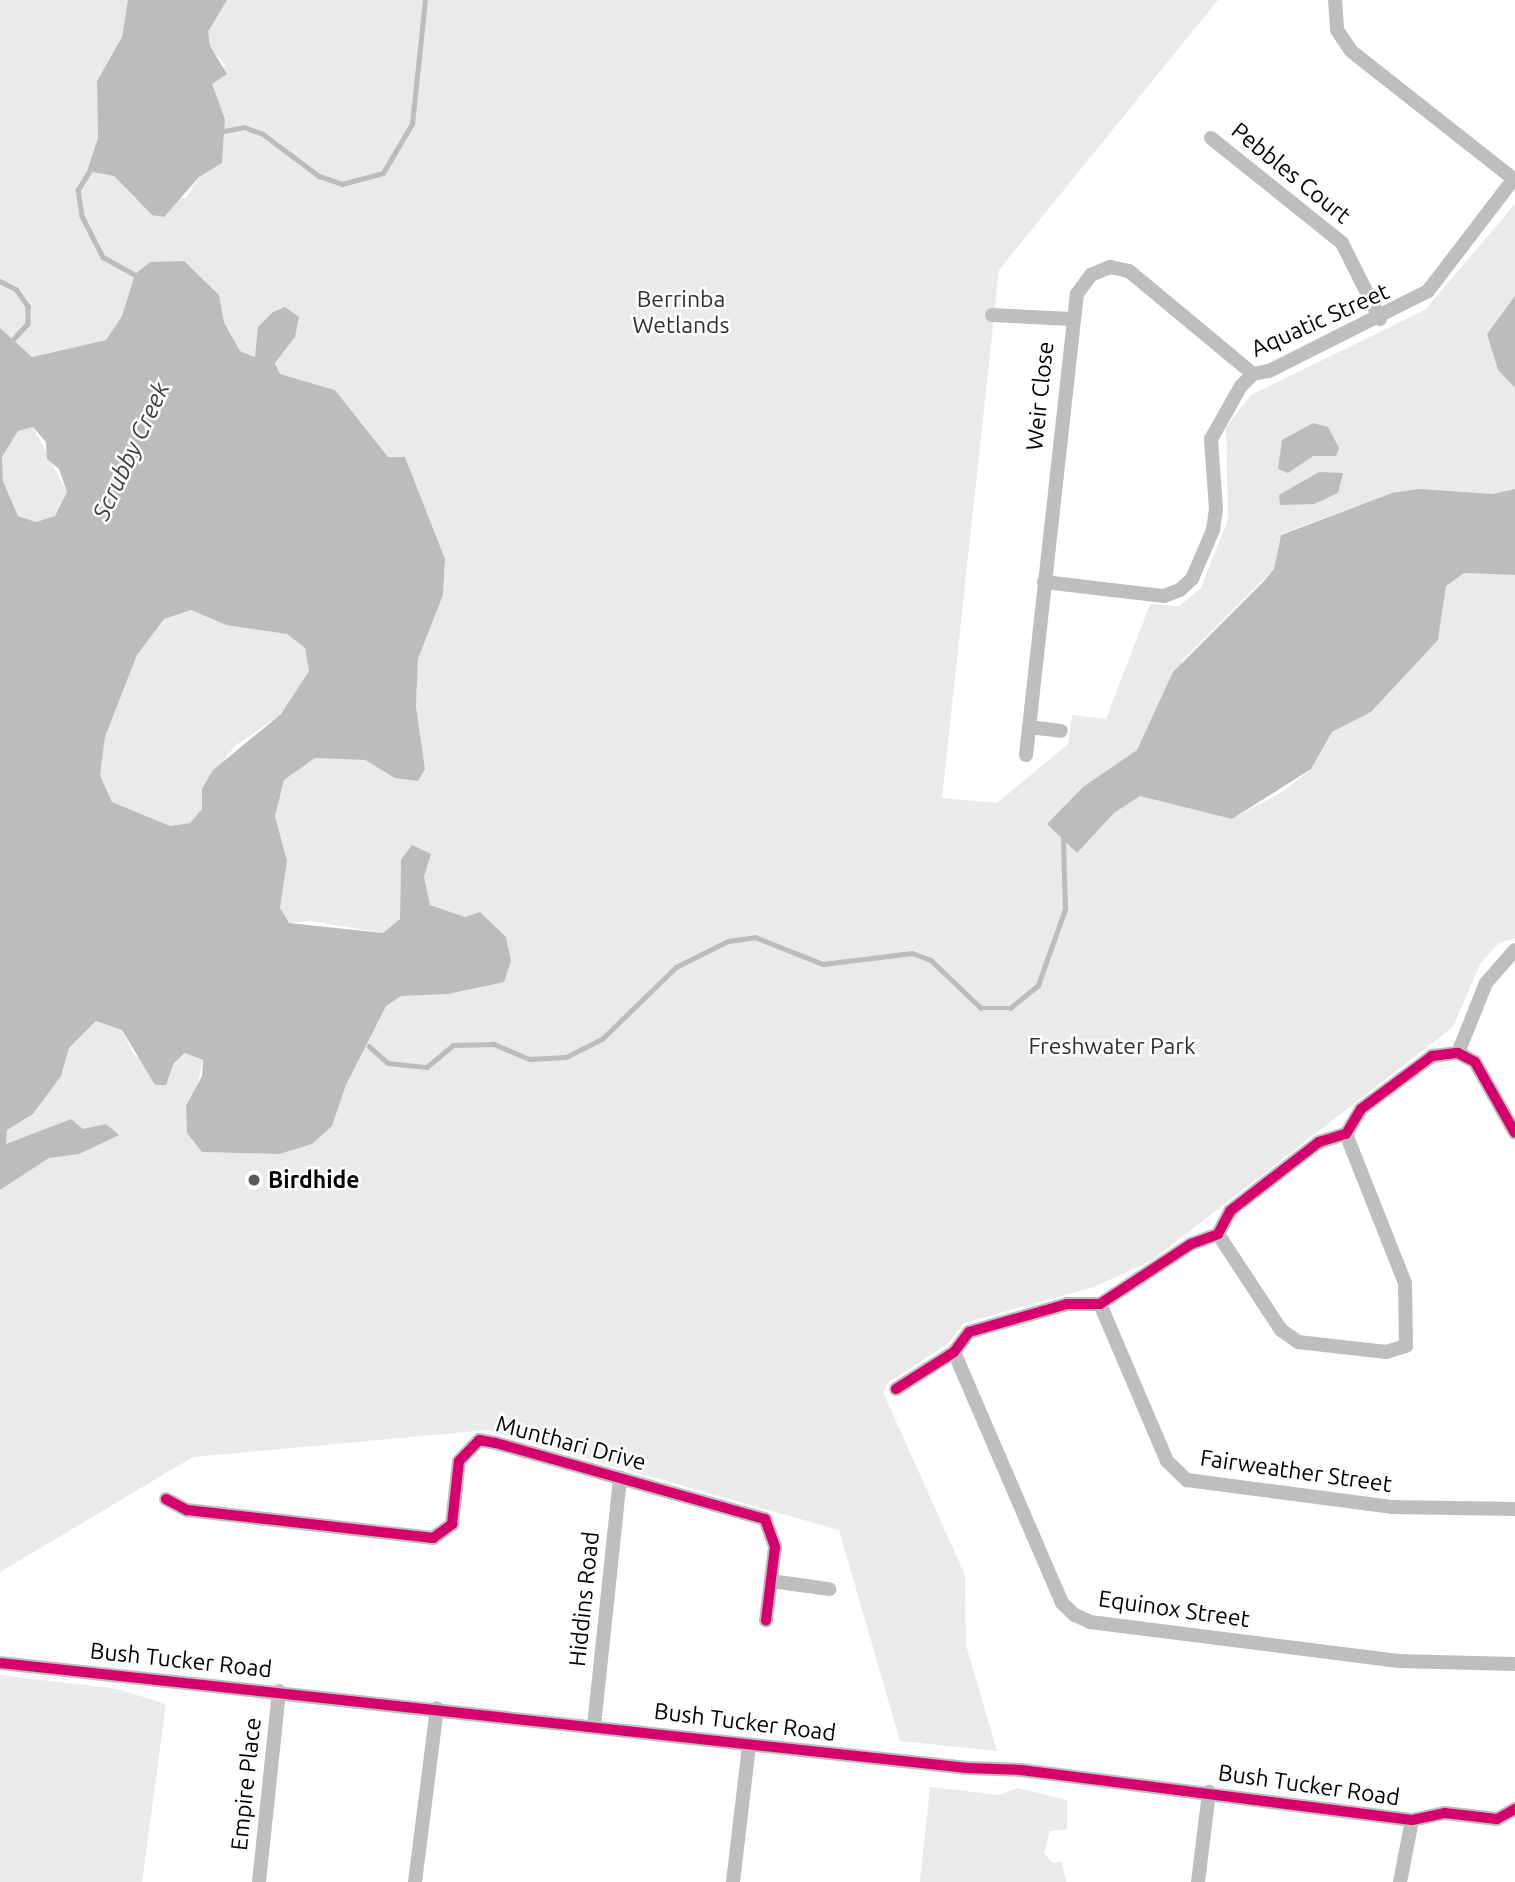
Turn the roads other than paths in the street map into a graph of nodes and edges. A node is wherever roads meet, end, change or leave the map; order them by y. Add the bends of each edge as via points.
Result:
1 (1335, 0) edge
2 (1211, 138) dead end
3 (1514, 180) edge
4 (992, 315) dead end
5 (1380, 319) junction
6 (1071, 320) junction
7 (1253, 374) junction
8 (1044, 582) junction
9 (1029, 727) junction
10 (1061, 731) dead end
11 (1027, 755) dead end
12 (1515, 950) edge
13 (1458, 1053) junction
14 (1515, 1133) edge
15 (1346, 1134) junction
16 (1218, 1234) junction
17 (1100, 1304) junction
18 (954, 1352) junction
19 (896, 1389) dead end
20 (620, 1477) junction
21 (166, 1499) dead end
22 (1515, 1509) edge
23 (771, 1581) junction
24 (829, 1589) dead end
25 (766, 1620) dead end
26 (0, 1663) edge
27 (1515, 1664) edge
28 (279, 1691) junction
29 (437, 1708) junction
30 (594, 1726) junction
31 (749, 1745) junction
32 (1209, 1793) junction
33 (1515, 1809) edge
34 (1412, 1820) junction
35 (259, 1882) edge
36 (415, 1882) edge
37 (733, 1882) edge
38 (1198, 1882) edge
39 (1400, 1882) edge

1 - 3 street via 1337,30 1351,51
2 - 5 street, Pebbles Court via 1342,243
3 - 5 street, Aquatic Street via 1428,291
4 - 6 street
5 - 7 street, Aquatic Street
6 - 7 street, Weir Close via 1077,294 1091,275 1110,267 1129,271
6 - 8 street, Weir Close
7 - 8 street, Aquatic Street via 1216,423 1210,439 1216,509 1213,530 1186,584 1164,596
8 - 9 street, Weir Close
9 - 10 street
9 - 11 street, Weir Close
12 - 13 street via 1486,983
13 - 14 street via 1483,1072
13 - 15 street via 1432,1056 1361,1109
15 - 16 street via 1318,1142 1230,1211
15 - 16 street via 1405,1283 1406,1346 1386,1352 1298,1342 1281,1330
16 - 17 street via 1191,1244
17 - 18 street via 1067,1304 969,1332
17 - 22 street, Fairweather Street via 1167,1461 1187,1480 1391,1507
18 - 19 street
18 - 27 street, Equinox Street via 1062,1603 1075,1615 1090,1622 1399,1661
20 - 21 street, Munthari Drive via 479,1440 459,1461 452,1524 433,1538 187,1510
20 - 23 street, Munthari Drive via 765,1519 775,1547
20 - 30 street, Hiddins Road
23 - 24 street
23 - 25 street, Munthari Drive
26 - 28 street, Bush Tucker Road
28 - 29 street, Bush Tucker Road
28 - 35 street, Empire Place
29 - 30 street, Bush Tucker Road
29 - 36 street
30 - 31 street, Bush Tucker Road
31 - 32 street, Bush Tucker Road
31 - 37 street
32 - 34 street, Bush Tucker Road
32 - 38 street
33 - 34 street, Bush Tucker Road via 1508,1816 1445,1813
34 - 39 street

